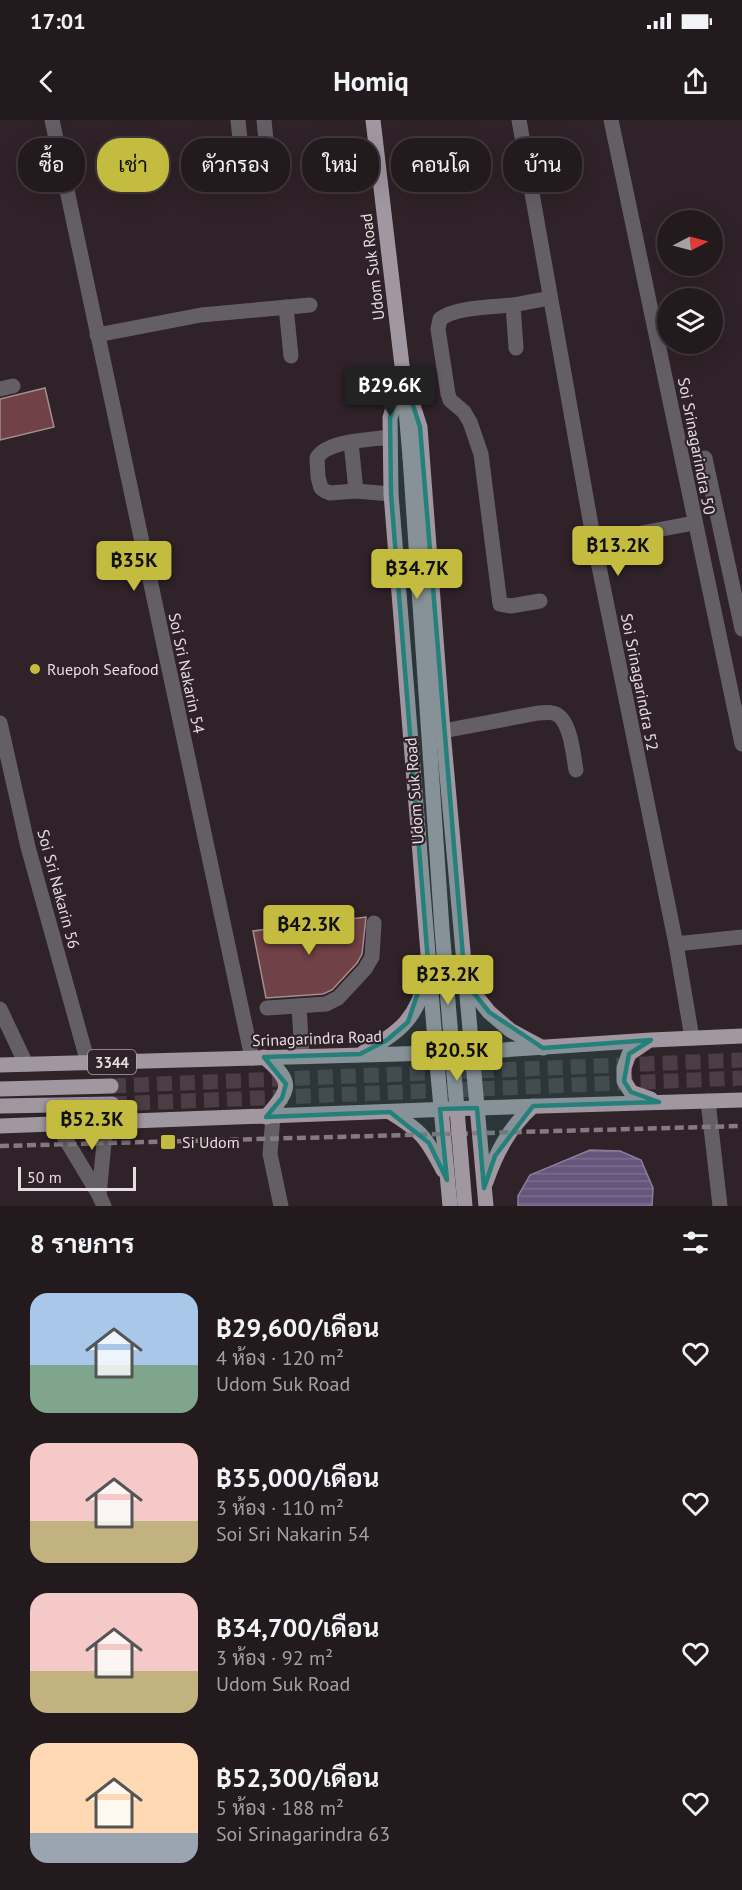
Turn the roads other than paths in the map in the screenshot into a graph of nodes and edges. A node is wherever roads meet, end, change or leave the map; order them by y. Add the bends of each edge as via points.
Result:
1 (52, 120) edge
2 (238, 120) edge
3 (264, 120) edge
4 (373, 120) edge
5 (519, 120) edge
6 (611, 120) edge
7 (240, 138) edge
8 (266, 138) edge
9 (550, 298) junction
10 (310, 305) dead end
11 (513, 305) junction
12 (286, 308) junction
13 (97, 335) junction
14 (516, 348) dead end
15 (291, 356) dead end
16 (402, 374) junction
17 (390, 437) junction
18 (351, 442) junction
19 (705, 458) dead end
20 (356, 491) junction
21 (391, 494) junction
22 (694, 523) junction
23 (594, 542) junction
24 (540, 601) dead end
25 (742, 629) edge
26 (735, 682) edge
27 (0, 723) edge
28 (443, 731) junction
29 (742, 744) edge
30 (576, 770) dead end
31 (451, 822) junction
32 (417, 824) junction
33 (374, 923) dead end
34 (742, 936) edge
35 (675, 944) junction
36 (428, 962) junction
37 (465, 982) junction
38 (299, 1006) junction
39 (267, 1008) dead end
40 (0, 1009) edge
41 (742, 1036) edge
42 (693, 1038) junction
43 (651, 1040) junction
44 (543, 1048) junction
45 (471, 1052) junction
46 (436, 1053) junction
47 (360, 1054) junction
48 (302, 1056) junction
49 (258, 1058) junction
50 (88, 1063) junction
51 (26, 1064) junction
52 (0, 1065) edge
53 (111, 1086) tunnel mouth
54 (0, 1089) edge
55 (742, 1100) edge
56 (708, 1101) junction
57 (659, 1102) junction
58 (112, 1104) tunnel mouth
59 (0, 1106) edge
60 (532, 1106) junction
61 (477, 1108) junction
62 (440, 1109) junction
63 (390, 1112) junction
64 (269, 1116) junction
65 (106, 1122) junction
66 (57, 1125) junction
67 (0, 1126) edge
68 (447, 1180) junction
69 (484, 1188) junction
70 (101, 1201) edge
71 (281, 1206) edge
72 (450, 1206) edge
73 (465, 1206) edge
74 (486, 1206) edge
75 (720, 1206) edge

1 - 13 street, Soi Sri Nakarin 54
2 - 7 street
3 - 8 street
4 - 16 main road, Udom Suk Road
5 - 9 street, Soi Srinagarindra 52
6 - 22 street, Soi Srinagarindra 50
9 - 11 street
9 - 23 street, Soi Srinagarindra 52
10 - 12 street
11 - 14 street
11 - 24 street via 446,315 438,329 450,400 470,422 481,454 500,604
12 - 13 street via 201,315
12 - 15 street
13 - 49 street, Soi Sri Nakarin 54
16 - 17 main road, Udom Suk Road via 390,418
16 - 28 main road, Udom Suk Road via 420,427
16 - 73 main road, Udom Suk Road, bridge
17 - 18 street
17 - 21 main road, Udom Suk Road
18 - 20 street
18 - 20 street via 325,448 320,453 318,477 321,488 330,493
19 - 25 street
20 - 21 street
21 - 32 main road, Udom Suk Road
22 - 23 street
22 - 26 street, Soi Srinagarindra 50
23 - 35 street, Soi Srinagarindra 52
26 - 29 street, Soi Srinagarindra 50
27 - 50 street, Soi Sri Nakarin 56 via 28,847
28 - 30 street via 538,712 554,713 568,728
28 - 31 main road, Udom Suk Road
31 - 32 main road via 441,838 434,840 425,836
31 - 37 main road, Udom Suk Road
32 - 36 main road, Udom Suk Road
33 - 38 street via 372,957 365,969 338,998 326,1004
34 - 35 street
35 - 42 street, Soi Srinagarindra 52
36 - 46 main road, Udom Suk Road
36 - 47 main road via 424,986 408,1022 387,1040
37 - 44 main road via 510,1030
37 - 45 main road, Udom Suk Road
38 - 39 street
38 - 48 street
40 - 51 street
41 - 42 main road, Srinagarindra Road
42 - 43 main road, Srinagarindra Road
43 - 44 main road, Srinagarindra Road
43 - 57 main road via 629,1054 624,1082 631,1092
44 - 45 main road, Srinagarindra Road
45 - 46 main road, Srinagarindra Road
45 - 61 main road, Udom Suk Road
46 - 47 main road, Srinagarindra Road
46 - 62 main road, Udom Suk Road
47 - 48 main road, Srinagarindra Road
48 - 49 main road, Srinagarindra Road
49 - 50 main road, Srinagarindra Road / 3344
49 - 64 main road via 283,1074 286,1084 286,1091
50 - 51 main road, Srinagarindra Road / 3344
51 - 52 main road, Srinagarindra Road / 3344
53 - 54 main road, 3344
55 - 56 main road
56 - 57 main road
56 - 75 street
57 - 60 main road
58 - 59 main road
60 - 61 main road
60 - 69 main road via 495,1156
61 - 62 main road
61 - 69 main road, Udom Suk Road
62 - 63 main road
62 - 68 main road, Udom Suk Road
63 - 64 main road
63 - 68 main road via 413,1126 429,1143
64 - 65 main road
64 - 71 street via 270,1154
65 - 66 main road
65 - 70 street
66 - 67 main road
66 - 70 street
68 - 72 main road, Udom Suk Road
69 - 74 main road, Udom Suk Road

